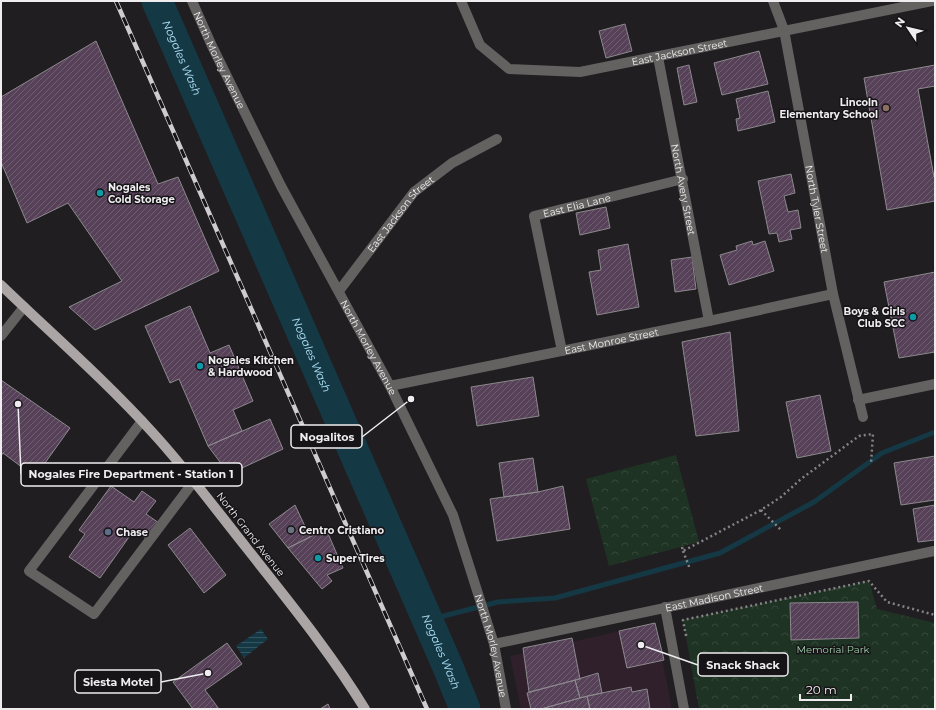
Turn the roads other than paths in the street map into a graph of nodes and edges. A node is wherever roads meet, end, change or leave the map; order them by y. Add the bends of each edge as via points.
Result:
1 (192, 1) edge
2 (461, 1) edge
3 (773, 1) edge
4 (932, 1) edge
5 (903, 4) edge
6 (784, 30) junction
7 (658, 57) junction
8 (497, 139) dead end
9 (683, 179) junction
10 (1, 285) edge
11 (339, 291) junction
12 (833, 294) junction
13 (24, 307) junction
14 (709, 321) junction
15 (1, 336) edge
16 (562, 351) junction
17 (935, 384) edge
18 (390, 386) junction
19 (858, 400) junction
20 (863, 417) dead end
21 (142, 421) junction
22 (194, 481) junction
23 (934, 551) edge
24 (665, 607) junction
25 (494, 644) junction
26 (366, 709) edge
27 (506, 709) edge
28 (684, 709) edge

1 - 11 street, North Morley Avenue via 282,186
2 - 7 street, East Jackson Street via 480,45 509,69 580,72
3 - 6 street, North Tyler Street
4 - 5 street, East Jackson Street
5 - 6 street, East Jackson Street
6 - 7 street, East Jackson Street
6 - 12 street, North Tyler Street
7 - 9 street, North Avery Street
8 - 11 street, East Jackson Street via 452,163 414,192
9 - 14 street, North Avery Street
9 - 16 street, East Elia Lane via 534,216
10 - 13 main road, North Grand Avenue
11 - 18 street, North Morley Avenue
12 - 14 street, East Monroe Street
12 - 19 street, North Tyler Street
13 - 15 street
13 - 21 main road, North Grand Avenue via 117,394
14 - 16 street, East Monroe Street
16 - 18 street, East Monroe Street
17 - 19 street
18 - 25 street, North Morley Avenue via 453,515
19 - 20 street, North Tyler Street
21 - 22 main road, North Grand Avenue
21 - 22 street via 29,571 94,614
22 - 26 main road, North Grand Avenue via 314,634
23 - 24 street, East Madison Street
24 - 25 street, East Madison Street
24 - 28 street
25 - 27 street, North Morley Avenue

